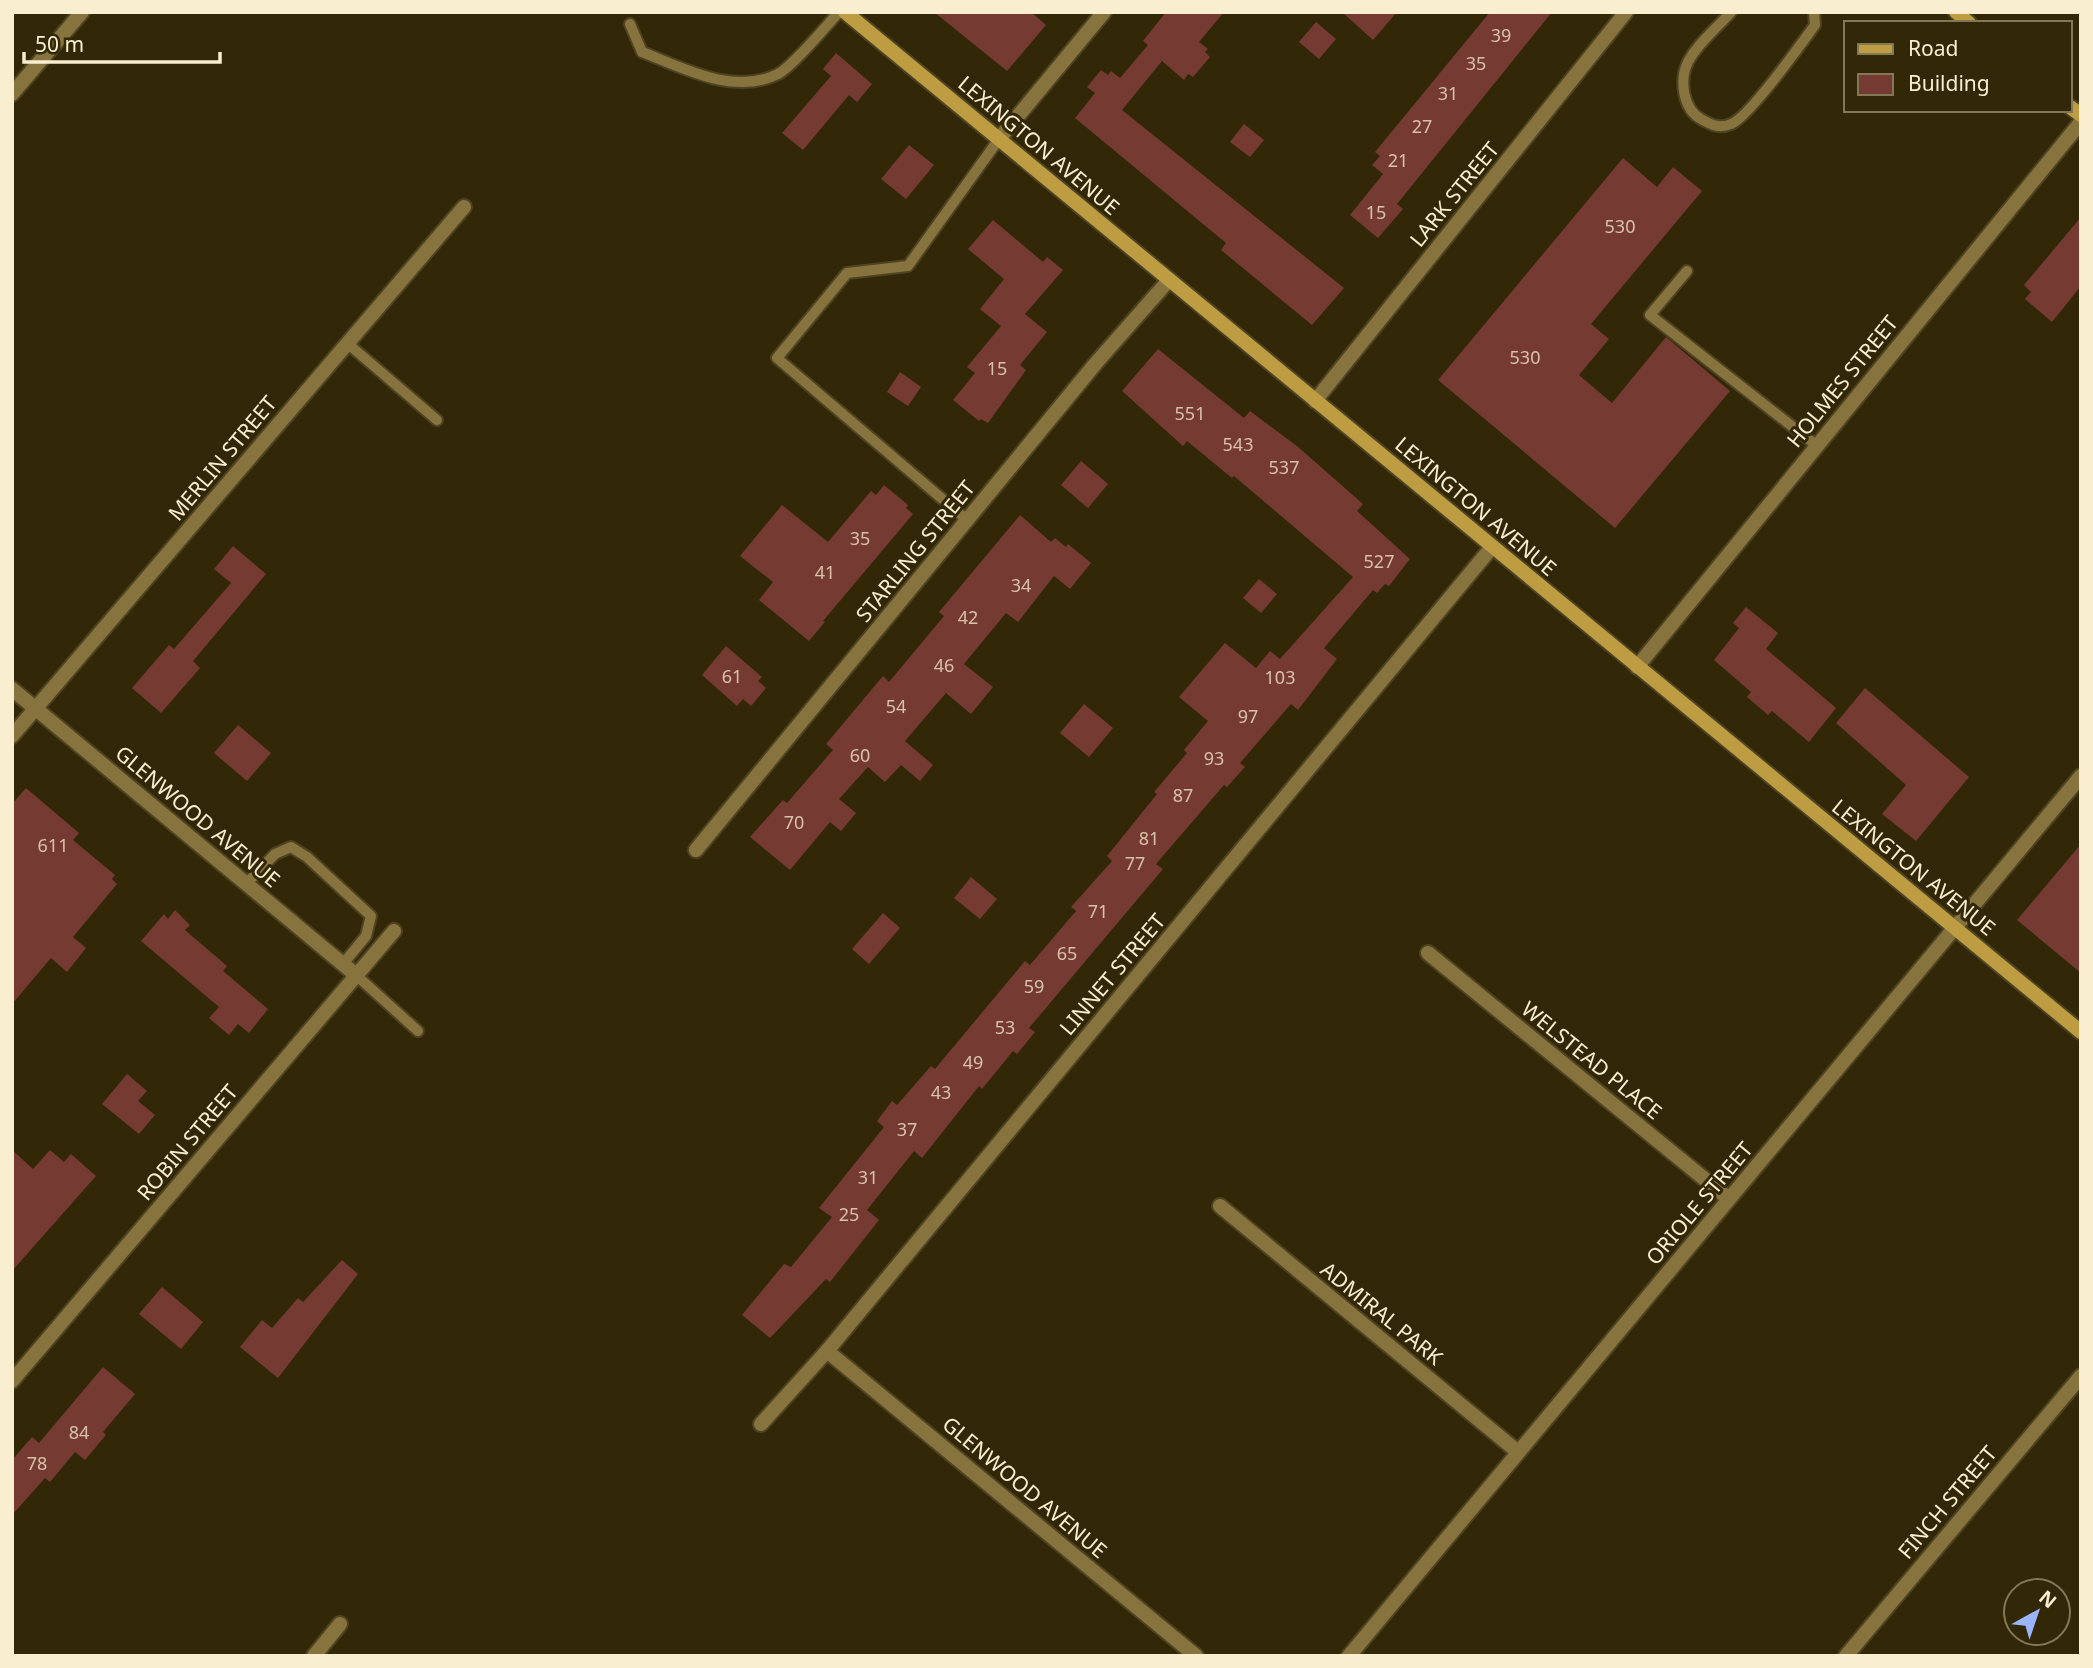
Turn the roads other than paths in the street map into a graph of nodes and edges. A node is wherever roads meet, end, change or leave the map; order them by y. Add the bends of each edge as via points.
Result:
1 (82, 12) edge
2 (839, 12) edge
3 (845, 12) edge
4 (1104, 12) edge
5 (1626, 12) edge
6 (1731, 12) edge
7 (1814, 12) edge
8 (630, 24) dead end
9 (12, 94) edge
10 (2081, 122) edge
11 (999, 139) junction
12 (464, 207) dead end
13 (1688, 271) dead end
14 (1169, 280) junction
15 (347, 343) junction
16 (1315, 401) junction
17 (437, 420) dead end
18 (1816, 444) junction
19 (967, 520) junction
20 (1492, 547) junction
21 (1637, 667) junction
22 (12, 689) edge
23 (36, 709) junction
24 (12, 736) edge
25 (2081, 776) edge
26 (696, 850) dead end
27 (246, 884) junction
28 (1955, 928) junction
29 (394, 931) dead end
30 (1428, 953) dead end
31 (343, 964) junction
32 (356, 975) junction
33 (418, 1031) dead end
34 (2081, 1032) edge
35 (1729, 1199) junction
36 (1220, 1206) dead end
37 (827, 1351) junction
38 (2081, 1376) edge
39 (12, 1381) edge
40 (761, 1424) dead end
41 (1518, 1452) junction
42 (340, 1624) dead end
43 (314, 1656) edge
44 (1196, 1656) edge
45 (1349, 1656) edge
46 (1846, 1656) edge

1 - 9 street
2 - 8 lane via 779,74 744,83 701,75 642,52
3 - 11 main road, LEXINGTON AVENUE
4 - 11 street
5 - 16 street, LARK STREET
6 - 7 lane via 1688,62 1684,79 1691,114 1716,127 1734,124 1764,91 1815,25
10 - 18 street, HOLMES STREET
11 - 14 main road, LEXINGTON AVENUE
11 - 19 lane via 908,266 846,273 776,358
12 - 15 street, MERLIN STREET
13 - 18 lane via 1650,315
14 - 16 main road, LEXINGTON AVENUE
14 - 19 street, STARLING STREET
15 - 17 lane
15 - 23 street, MERLIN STREET
16 - 20 main road, LEXINGTON AVENUE
18 - 21 street, HOLMES STREET
19 - 26 street, STARLING STREET
20 - 21 main road, LEXINGTON AVENUE
20 - 37 street, LINNET STREET
21 - 28 main road, LEXINGTON AVENUE
22 - 23 street, GLENWOOD AVENUE
23 - 24 street, MERLIN STREET
23 - 27 street, GLENWOOD AVENUE
25 - 28 street, ORIOLE STREET
27 - 31 street, GLENWOOD AVENUE
27 - 31 lane via 275,854 291,847 307,857 371,916 366,936
28 - 34 main road, LEXINGTON AVENUE
28 - 35 street, ORIOLE STREET
29 - 32 street, ROBIN STREET
30 - 35 street, WELSTEAD PLACE
31 - 32 street, GLENWOOD AVENUE
32 - 33 lane
32 - 39 street, ROBIN STREET
35 - 41 street, ORIOLE STREET
36 - 41 street, ADMIRAL PARK
37 - 40 street, LINNET STREET
37 - 44 street, GLENWOOD AVENUE
38 - 46 street, FINCH STREET
41 - 45 street, ORIOLE STREET
42 - 43 street

